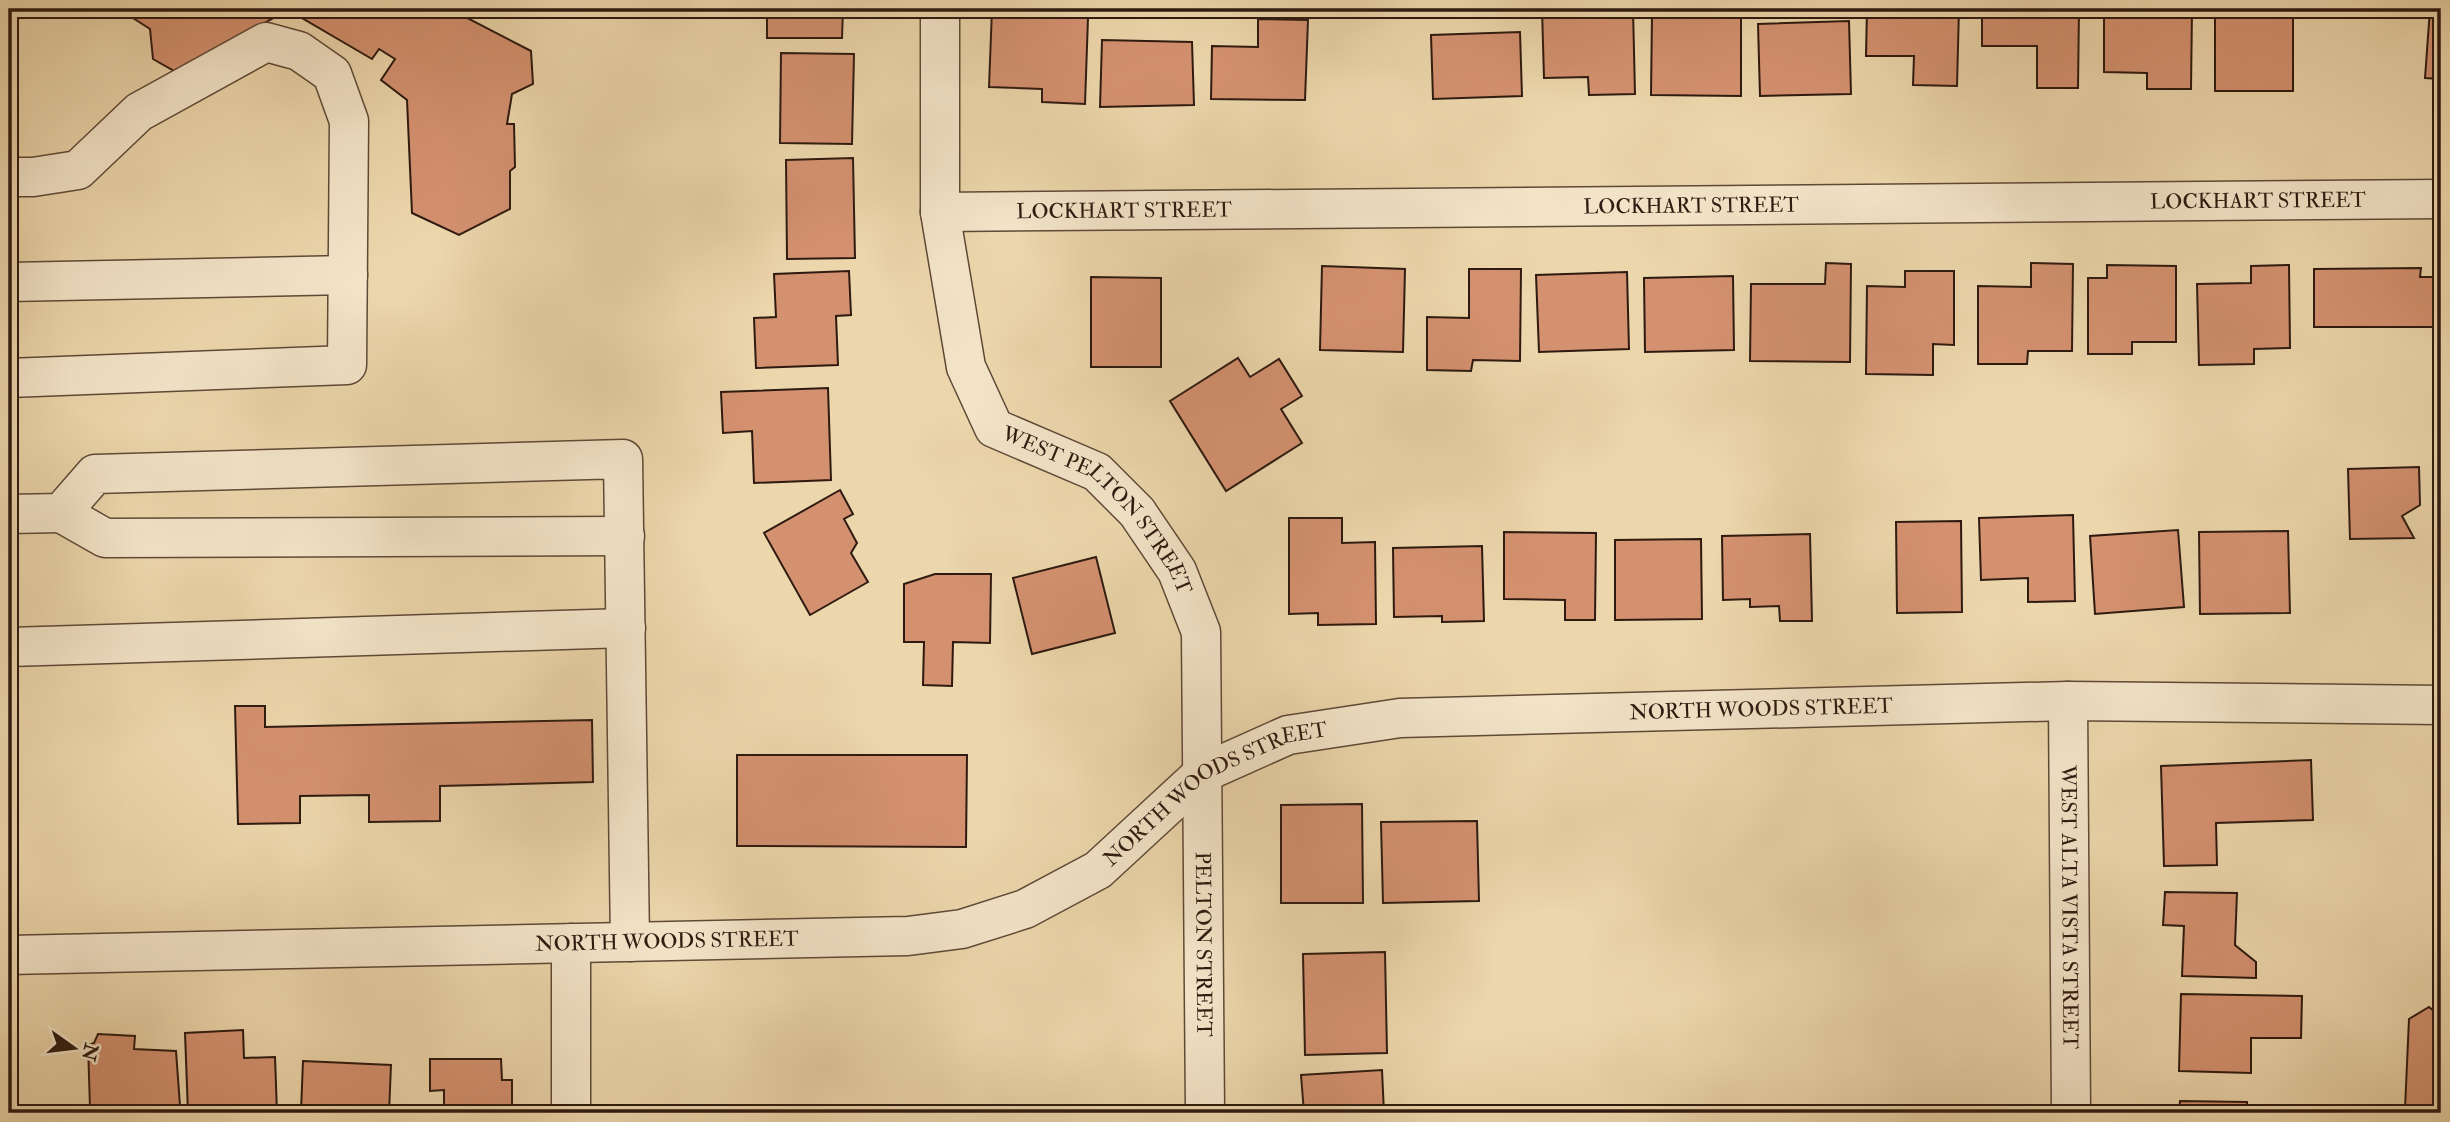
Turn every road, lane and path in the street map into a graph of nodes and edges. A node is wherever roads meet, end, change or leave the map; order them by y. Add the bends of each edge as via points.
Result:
1 (940, 9) edge
2 (9, 177) edge
3 (2441, 199) edge
4 (940, 212) junction
5 (348, 275) junction
6 (9, 282) edge
7 (9, 378) edge
8 (61, 513) junction
9 (9, 514) edge
10 (625, 536) junction
11 (626, 628) junction
12 (9, 647) edge
13 (2068, 701) junction
14 (2441, 705) edge
15 (1203, 773) junction
16 (630, 942) junction
17 (571, 943) junction
18 (9, 955) edge
19 (571, 1113) edge
20 (1205, 1113) edge
21 (2071, 1113) edge

1 - 4 street, WEST PELTON STREET
2 - 5 street via 78,170 139,112 266,42 299,51 332,75 349,121
3 - 4 street, LOCKHART STREET
4 - 15 street, WEST PELTON STREET via 966,367 994,428 1097,472 1137,512 1177,570 1201,632
5 - 6 street
5 - 7 street via 347,365
8 - 9 street
8 - 10 street via 105,538
8 - 10 street via 95,474 623,459
10 - 11 street
11 - 12 street
11 - 16 street
13 - 14 street, NORTH WOODS STREET
13 - 15 street, NORTH WOODS STREET via 1400,718 1288,735
13 - 21 street, WEST ALTA VISTA STREET
15 - 16 street, NORTH WOODS STREET via 1098,870 1025,909 962,929 908,936
15 - 20 street, PELTON STREET
16 - 17 street, NORTH WOODS STREET
17 - 18 street, NORTH WOODS STREET
17 - 19 street

